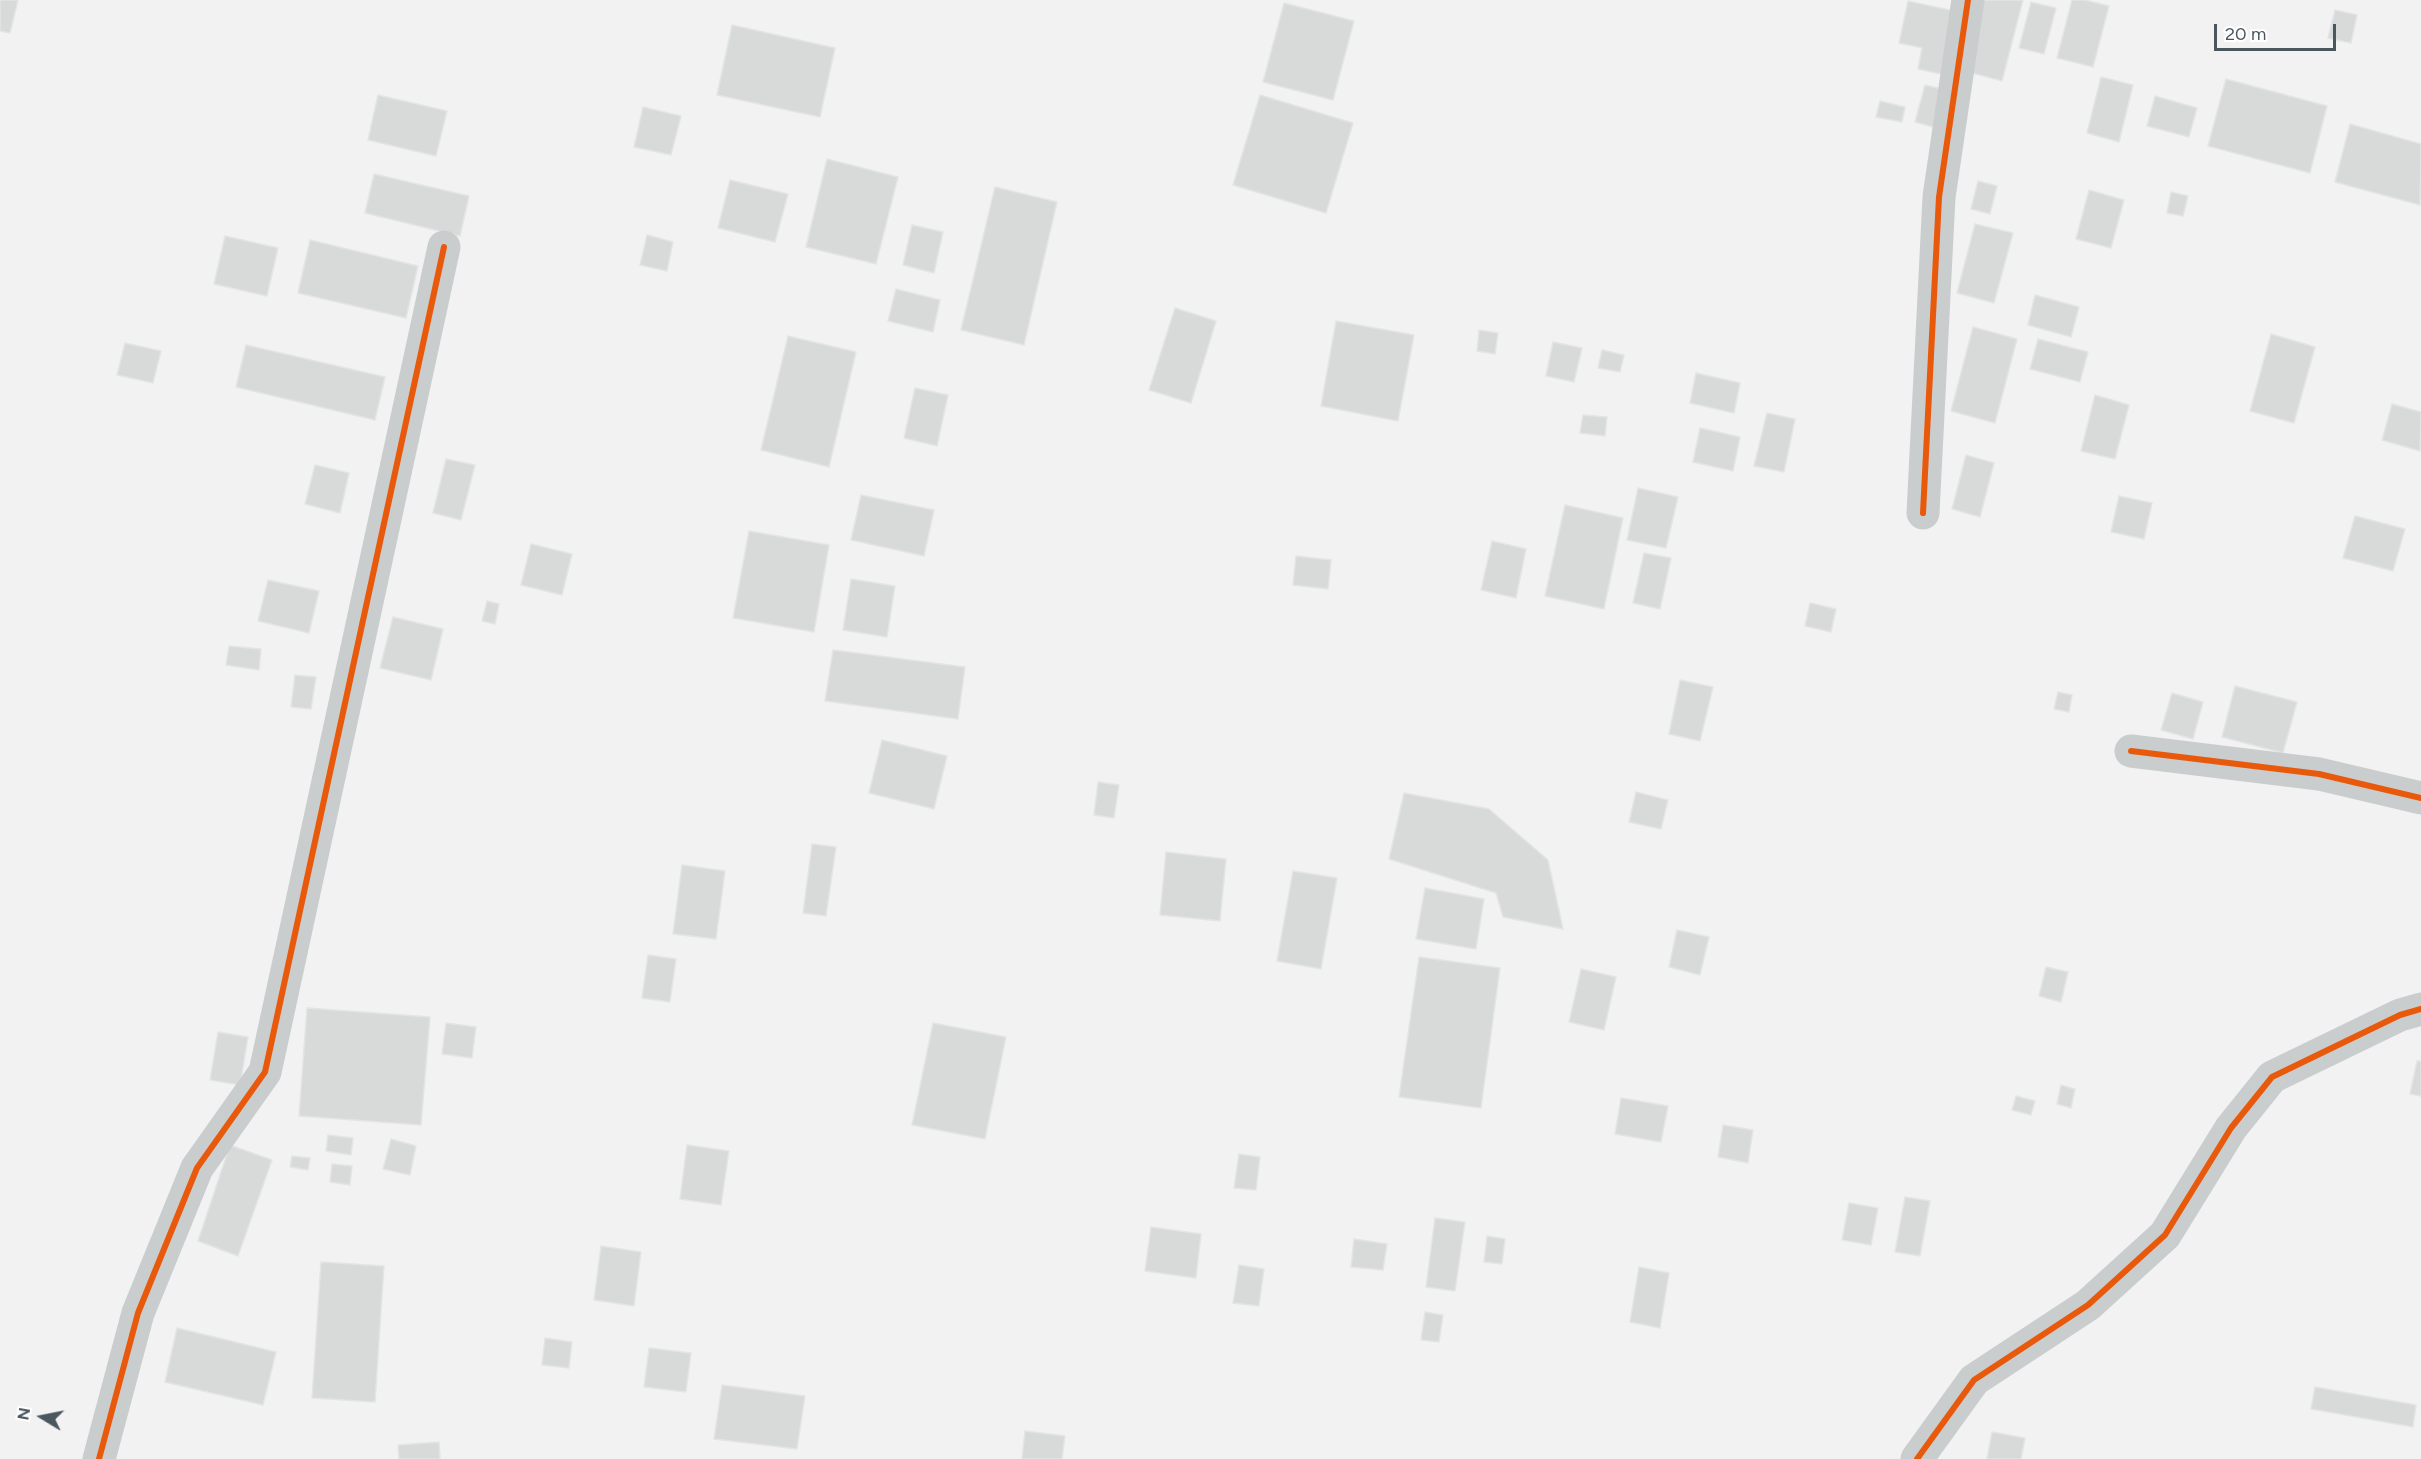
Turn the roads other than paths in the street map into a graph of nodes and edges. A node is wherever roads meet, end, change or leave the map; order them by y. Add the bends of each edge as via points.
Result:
1 (1968, 0) edge
2 (444, 247) dead end
3 (1923, 513) dead end
4 (2131, 751) dead end
5 (2421, 798) edge
6 (2421, 1009) edge
7 (99, 1459) edge
8 (1917, 1459) edge

1 - 3 street via 1939,197
2 - 7 street via 265,1072 197,1167 138,1313
4 - 5 street via 2319,774
6 - 8 street via 2400,1015 2272,1077 2231,1128 2165,1235 2088,1305 1974,1380

